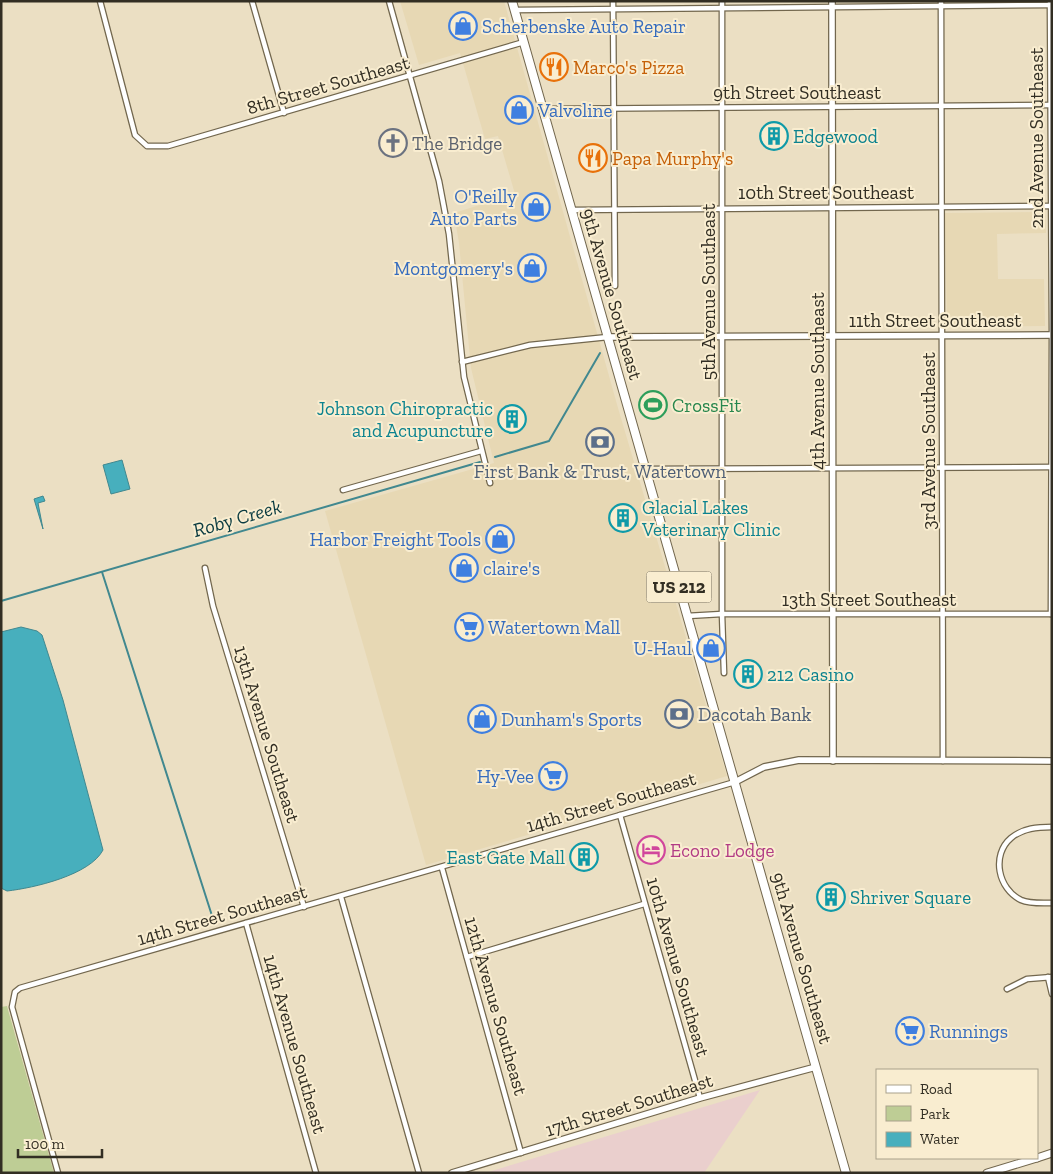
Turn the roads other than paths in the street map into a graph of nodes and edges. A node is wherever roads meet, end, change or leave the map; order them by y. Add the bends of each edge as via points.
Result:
1 (100, 1) edge
2 (252, 1) edge
3 (389, 1) edge
4 (512, 1) edge
5 (613, 1) edge
6 (722, 1) edge
7 (941, 3) edge
8 (832, 4) edge
9 (1051, 4) edge
10 (722, 8) junction
11 (613, 9) junction
12 (515, 10) junction
13 (524, 42) junction
14 (411, 76) junction
15 (1051, 105) edge
16 (941, 106) junction
17 (723, 108) junction
18 (832, 108) junction
19 (614, 109) junction
20 (543, 110) junction
21 (284, 114) junction
22 (1051, 206) edge
23 (832, 207) junction
24 (941, 207) junction
25 (723, 208) junction
26 (614, 209) junction
27 (572, 210) junction
28 (615, 286) dead end
29 (942, 335) junction
30 (1052, 335) edge
31 (608, 336) junction
32 (832, 336) junction
33 (723, 337) junction
34 (462, 362) junction
35 (481, 451) junction
36 (833, 467) junction
37 (943, 467) junction
38 (1052, 467) edge
39 (645, 468) junction
40 (723, 468) junction
41 (490, 483) dead end
42 (343, 490) dead end
43 (206, 568) dead end
44 (722, 614) junction
45 (833, 614) junction
46 (943, 614) junction
47 (1051, 614) edge
48 (687, 616) junction
49 (724, 672) dead end
50 (944, 761) junction
51 (1052, 761) edge
52 (833, 762) junction
53 (734, 782) junction
54 (620, 815) junction
55 (1052, 827) edge
56 (442, 868) junction
57 (341, 897) junction
58 (1052, 903) edge
59 (644, 904) junction
60 (304, 908) junction
61 (246, 923) junction
62 (466, 957) junction
63 (1050, 977) edge
64 (1007, 989) dead end
65 (1052, 994) edge
66 (816, 1067) junction
67 (700, 1098) junction
68 (521, 1152) junction
69 (1052, 1153) edge
70 (1038, 1158) edge
71 (1034, 1159) edge
72 (58, 1173) edge
73 (316, 1173) edge
74 (419, 1173) edge
75 (452, 1173) edge
76 (846, 1173) edge
77 (986, 1173) edge

1 - 21 street, 8th Street Southeast via 131,126 140,141 153,147 168,146
2 - 21 street
3 - 14 street
4 - 12 main road, 9th Avenue Southeast / US 212
5 - 11 street
6 - 10 street, 5th Avenue Southeast
7 - 8 street
7 - 9 street
7 - 16 street, 3rd Avenue Southeast
8 - 10 street
8 - 18 street, 4th Avenue Southeast
9 - 15 street, 2nd Avenue Southeast
10 - 11 street
10 - 17 street, 5th Avenue Southeast
11 - 12 street
11 - 19 street
12 - 13 main road, 9th Avenue Southeast / US 212
13 - 14 street, 8th Street Southeast
13 - 20 main road, 9th Avenue Southeast / US 212
14 - 21 street, 8th Street Southeast
14 - 34 street via 444,208
15 - 16 street, 9th Street Southeast
15 - 22 street, 2nd Avenue Southeast
16 - 18 street, 9th Street Southeast
16 - 24 street, 3rd Avenue Southeast
17 - 18 street, 9th Street Southeast
17 - 19 street, 9th Street Southeast
17 - 25 street, 5th Avenue Southeast
18 - 23 street, 4th Avenue Southeast
19 - 20 street, 9th Street Southeast
19 - 26 street
20 - 27 main road, 9th Avenue Southeast / US 212
22 - 24 street, 10th Street Southeast
22 - 30 street, 2nd Avenue Southeast
23 - 24 street, 10th Street Southeast
23 - 25 street, 10th Street Southeast
23 - 32 street, 4th Avenue Southeast
24 - 29 street, 3rd Avenue Southeast
25 - 26 street, 10th Street Southeast
25 - 33 street, 5th Avenue Southeast
26 - 27 street, 10th Street Southeast
26 - 28 street
27 - 31 main road, 9th Avenue Southeast / US 212
29 - 30 street, 11th Street Southeast
29 - 32 street, 11th Street Southeast
29 - 37 street, 3rd Avenue Southeast
30 - 38 street, 2nd Avenue Southeast
31 - 33 street, 11th Street Southeast
31 - 34 street, 11th Street Southeast via 530,345
31 - 39 main road, 9th Avenue Southeast / US 212
32 - 33 street, 11th Street Southeast
32 - 36 street, 4th Avenue Southeast
33 - 40 street, 5th Avenue Southeast
34 - 35 street
35 - 41 street
35 - 42 street
36 - 37 street
36 - 40 street
36 - 45 street, 4th Avenue Southeast
37 - 38 street
37 - 46 street, 3rd Avenue Southeast
38 - 47 street, 2nd Avenue Southeast
39 - 40 street
39 - 48 main road, 9th Avenue Southeast / US 212
40 - 44 street, 5th Avenue Southeast
43 - 60 street, 13th Avenue Southeast via 213,606
44 - 45 street, 13th Street Southeast
44 - 48 street, 13th Street Southeast
44 - 49 street, 5th Avenue Southeast
45 - 46 street, 13th Street Southeast
45 - 52 street, 4th Avenue Southeast
46 - 47 street, 13th Street Southeast
46 - 50 street, 3rd Avenue Southeast
48 - 53 main road, 9th Avenue Southeast / US 212
50 - 51 street, 14th Street Southeast
50 - 52 street, 14th Street Southeast
52 - 53 street, 14th Street Southeast via 799,760 777,764
53 - 54 street, 14th Street Southeast
53 - 66 main road, 9th Avenue Southeast / US 212
54 - 56 street, 14th Street Southeast
54 - 59 street, 10th Avenue Southeast
55 - 58 street via 1024,831 1011,838 999,861 1001,879 1015,896 1030,902
56 - 57 street, 14th Street Southeast
56 - 62 street, 12th Avenue Southeast
57 - 60 street, 14th Street Southeast
57 - 74 street
59 - 62 street
59 - 67 street, 10th Avenue Southeast
60 - 61 street, 14th Street Southeast
61 - 72 street, 14th Street Southeast via 28,984 15,992 12,1007
61 - 73 street, 14th Avenue Southeast
62 - 68 street, 12th Avenue Southeast
63 - 64 street via 1022,980
63 - 65 street
66 - 67 street, 17th Street Southeast
66 - 76 main road, 9th Avenue Southeast / US 212
67 - 68 street, 17th Street Southeast
68 - 75 street, 17th Street Southeast
69 - 70 main road
71 - 77 main road

